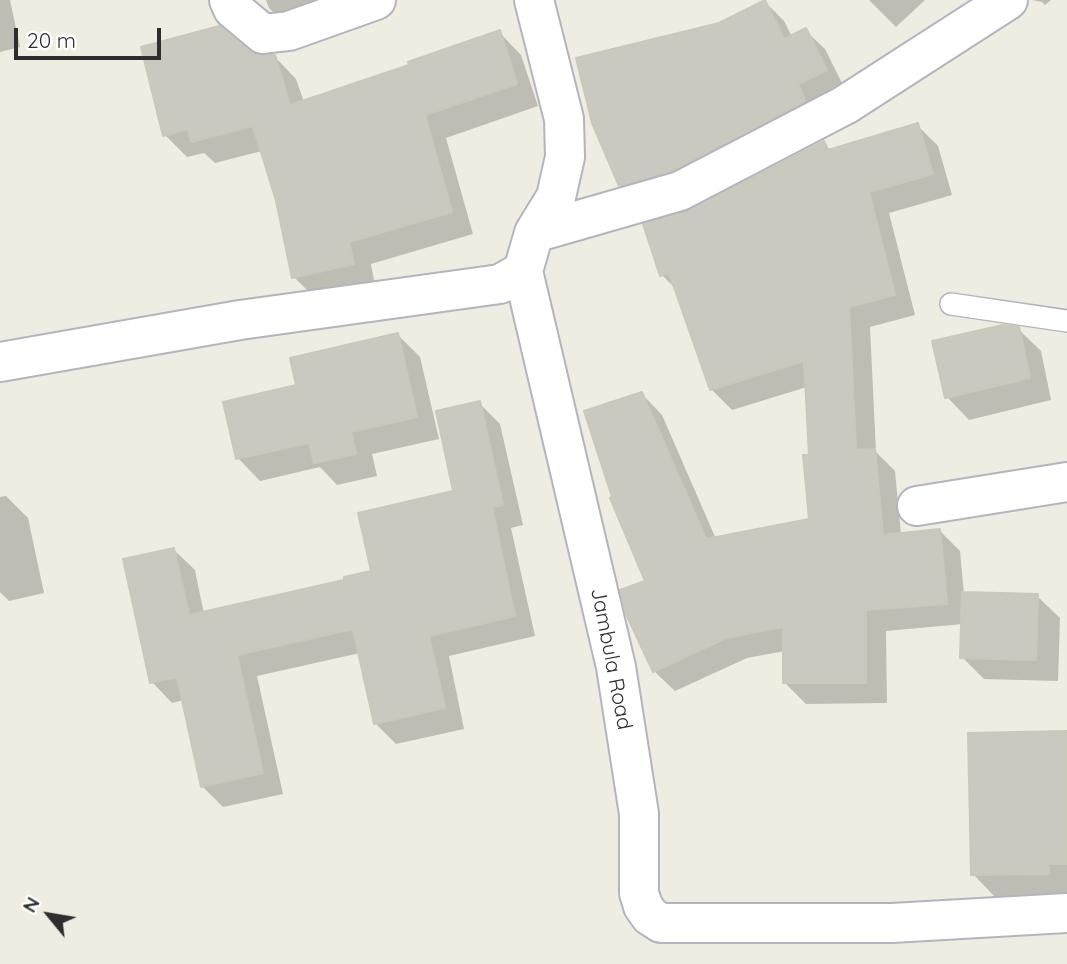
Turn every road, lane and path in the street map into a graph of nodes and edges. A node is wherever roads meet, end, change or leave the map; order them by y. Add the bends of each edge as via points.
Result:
1 (229, 0) edge
2 (376, 0) edge
3 (534, 0) edge
4 (1008, 0) edge
5 (534, 233) junction
6 (523, 271) junction
7 (951, 304) dead end
8 (1067, 321) edge
9 (0, 362) edge
10 (1067, 482) edge
11 (917, 506) dead end
12 (1067, 914) edge

1 - 2 street via 233,9 263,34 289,31
3 - 5 street, Jambula Road via 564,119 565,157 556,197
4 - 5 street via 845,105 680,191
5 - 6 street, Jambula Road
6 - 9 street via 500,284 240,320
6 - 12 street, Jambula Road via 616,667 639,814 639,893 650,916 661,923 891,923
7 - 8 lane
10 - 11 street

